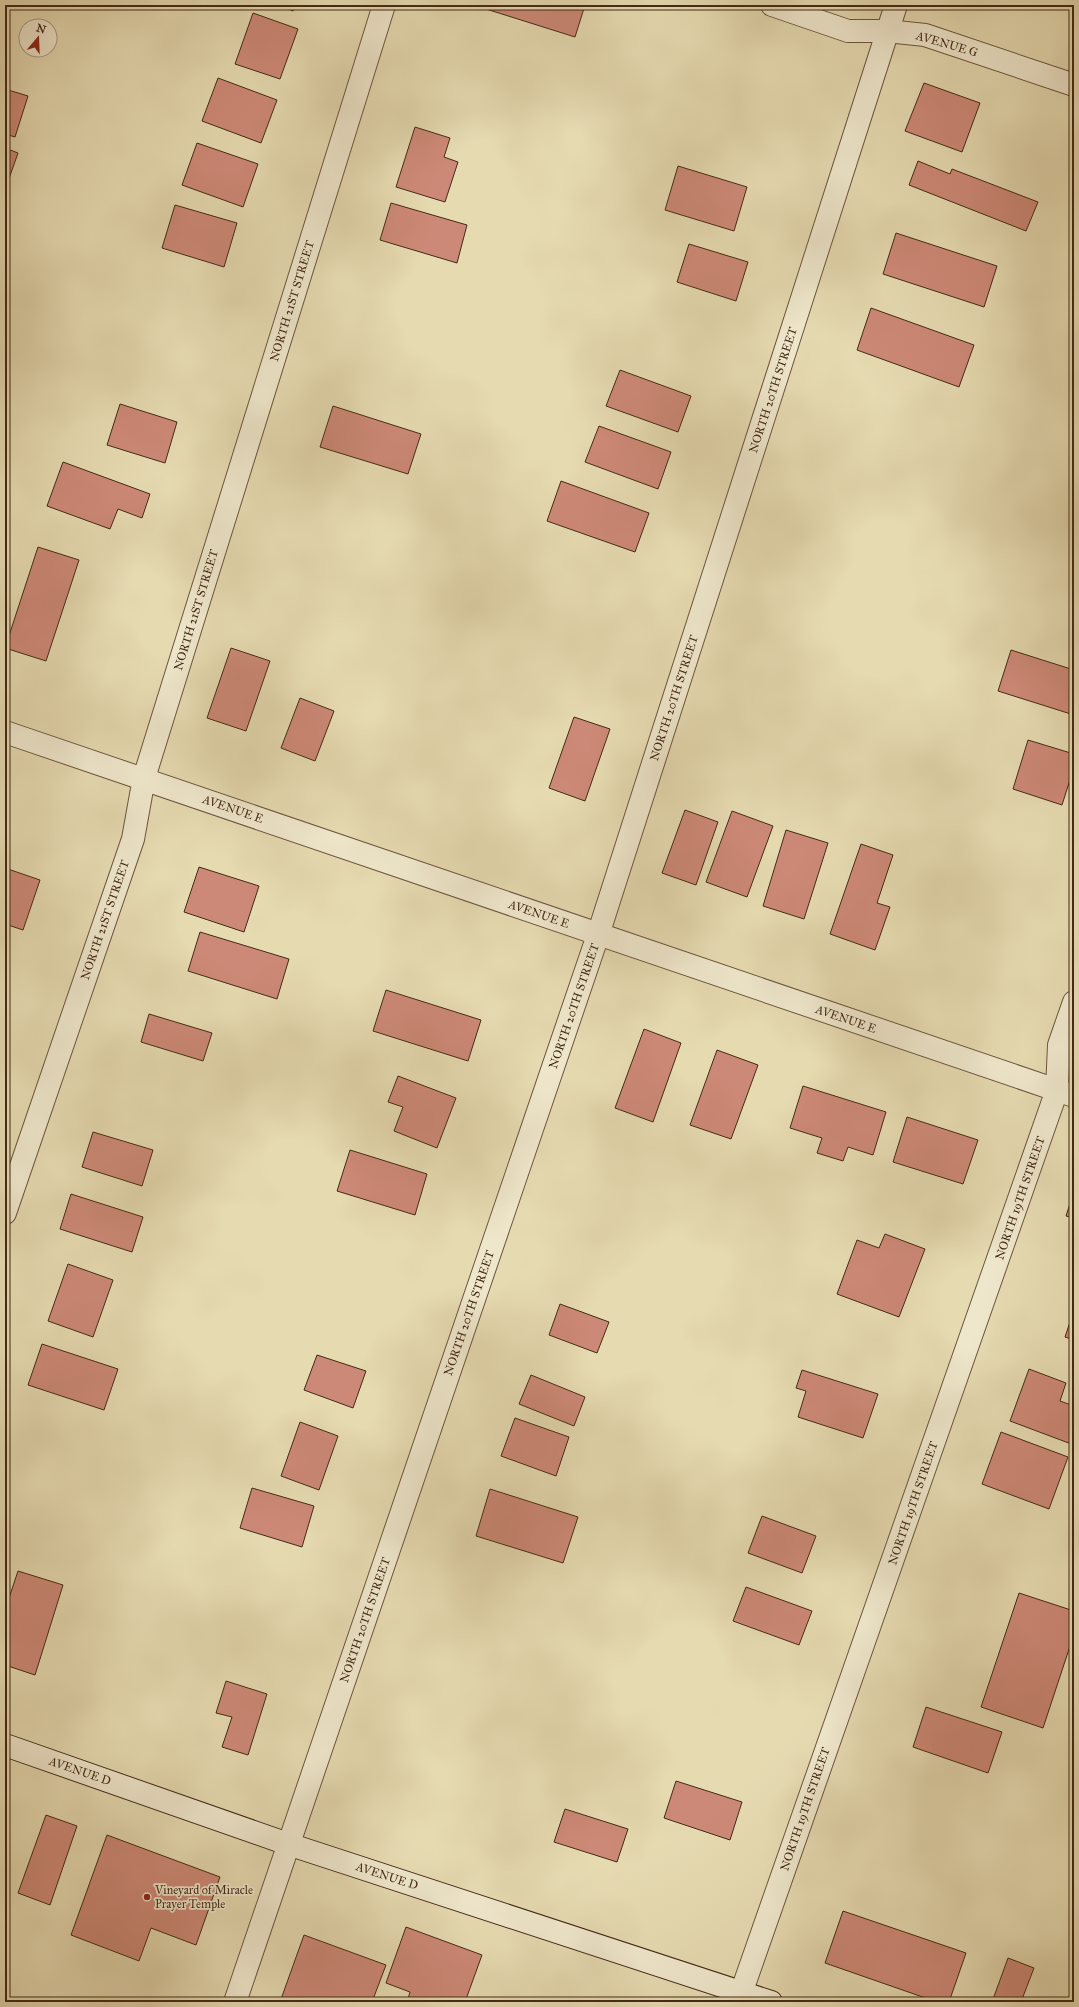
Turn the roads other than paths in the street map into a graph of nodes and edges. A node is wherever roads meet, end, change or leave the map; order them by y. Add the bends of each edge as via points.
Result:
1 (384, 5) edge
2 (772, 5) edge
3 (896, 5) edge
4 (887, 31) junction
5 (1074, 84) edge
6 (5, 732) edge
7 (144, 778) junction
8 (598, 935) junction
9 (1074, 1002) edge
10 (1066, 1093) edge
11 (5, 1213) edge
12 (5, 1745) edge
13 (288, 1844) junction
14 (740, 1997) edge
15 (234, 2002) edge
16 (771, 2002) edge

1 - 7 street, NORTH 21ST STREET
2 - 4 street, AVENUE G via 848,31
3 - 4 street, NORTH 20TH STREET
4 - 5 street, AVENUE G via 925,35
4 - 8 street, NORTH 20TH STREET
6 - 7 street, AVENUE E
7 - 8 street, AVENUE E
7 - 11 street, NORTH 21ST STREET via 133,839
8 - 10 street, AVENUE E
8 - 13 street, NORTH 20TH STREET
9 - 10 street, NORTH 19TH STREET via 1059,1045
10 - 14 street, NORTH 19TH STREET
12 - 13 street, AVENUE D
13 - 14 street, AVENUE D
13 - 15 street, NORTH 20TH STREET
14 - 16 street, AVENUE D

